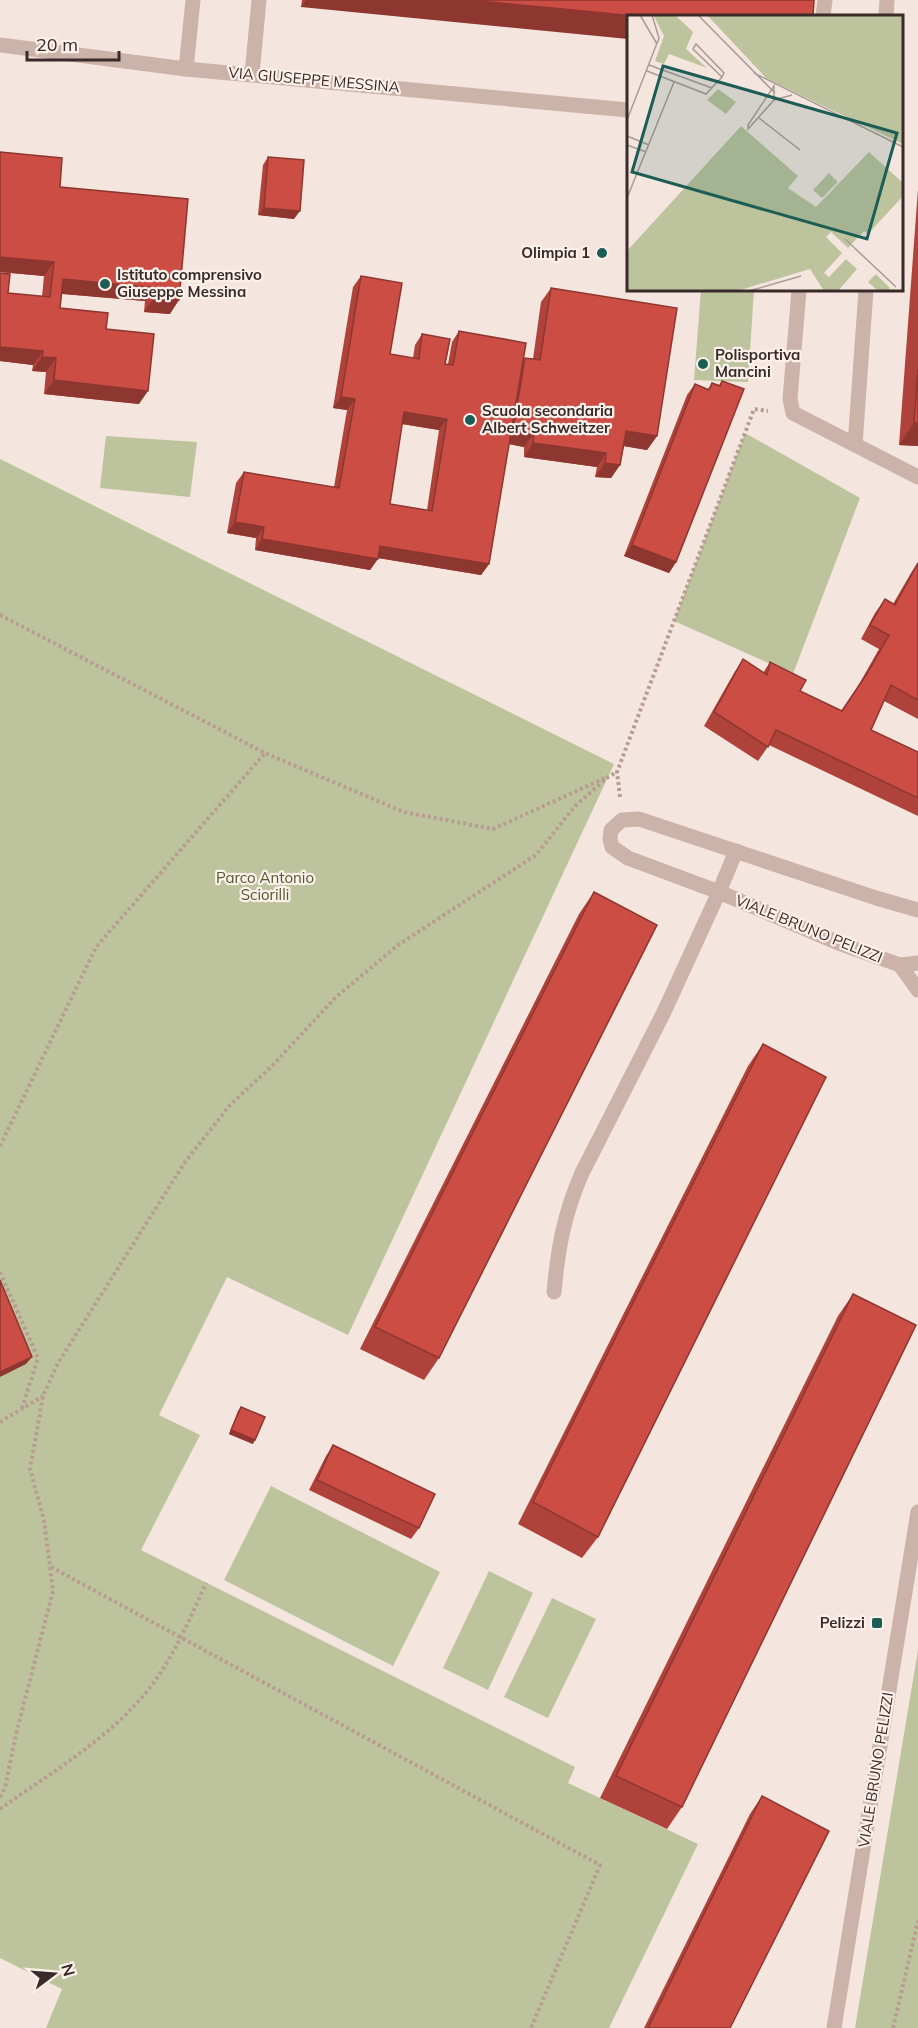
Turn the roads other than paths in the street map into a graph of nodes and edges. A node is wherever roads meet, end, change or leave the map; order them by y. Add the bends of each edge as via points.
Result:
1 (193, 0) edge
2 (260, 0) edge
3 (825, 0) edge
4 (887, 0) edge
5 (823, 15) edge
6 (886, 15) edge
7 (0, 45) edge
8 (186, 69) junction
9 (252, 74) junction
10 (627, 110) edge
11 (799, 291) edge
12 (866, 291) edge
13 (855, 445) junction
14 (918, 477) edge
15 (736, 851) junction
16 (719, 892) junction
17 (918, 910) edge
18 (918, 963) edge
19 (900, 965) junction
20 (918, 990) edge
21 (554, 1292) dead end
22 (918, 1512) edge
23 (834, 2028) edge

1 - 8 street
2 - 9 street
3 - 5 street
4 - 6 street
7 - 8 street, VIA GIUSEPPE MESSINA
8 - 9 street, VIA GIUSEPPE MESSINA
9 - 10 street, VIA GIUSEPPE MESSINA
11 - 13 street via 790,399 793,413
12 - 13 street
13 - 14 street
15 - 16 street, VIALE BRUNO PELIZZI
15 - 16 street, VIALE BRUNO PELIZZI via 639,819 622,820 611,830 612,847 619,853
15 - 17 street
16 - 19 street, VIALE BRUNO PELIZZI
16 - 21 street via 572,1196 557,1252
18 - 19 street, VIALE BRUNO PELIZZI
19 - 20 street, VIALE BRUNO PELIZZI
22 - 23 street, VIALE BRUNO PELIZZI

